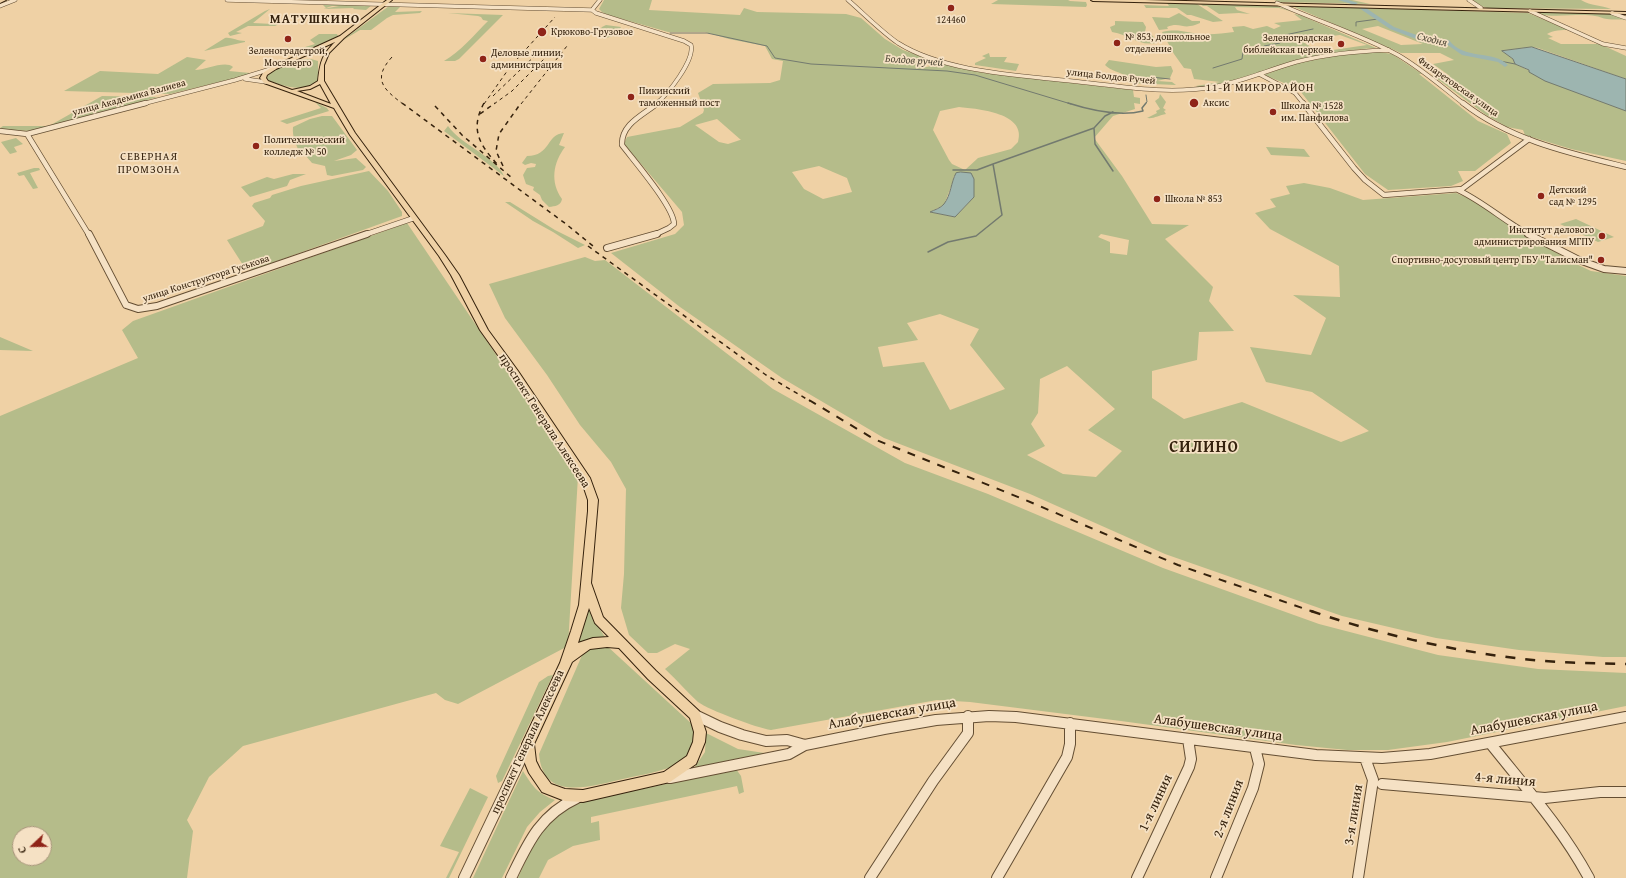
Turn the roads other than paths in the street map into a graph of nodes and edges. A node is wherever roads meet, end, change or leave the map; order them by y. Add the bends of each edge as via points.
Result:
1 (4, 0) edge
2 (15, 0) edge
3 (227, 0) edge
4 (390, 0) edge
5 (600, 0) edge
6 (848, 0) edge
7 (1093, 0) edge
8 (1151, 0) edge
9 (1469, 0) edge
10 (384, 4) junction
11 (1278, 4) junction
12 (0, 5) edge
13 (1481, 8) junction
14 (592, 10) junction
15 (1530, 11) junction
16 (1626, 12) edge
17 (1612, 13) junction
18 (1626, 18) edge
19 (342, 37) junction
20 (1626, 48) edge
21 (1389, 50) junction
22 (310, 57) dead end
23 (318, 58) dead end
24 (292, 60) junction
25 (322, 65) junction
26 (274, 68) junction
27 (1259, 74) junction
28 (235, 80) junction
29 (321, 81) junction
30 (266, 82) junction
31 (288, 90) junction
32 (335, 107) junction
33 (0, 131) edge
34 (27, 134) junction
35 (1529, 139) junction
36 (1626, 167) edge
37 (1458, 190) junction
38 (414, 218) junction
39 (607, 248) dead end
40 (1626, 271) edge
41 (587, 585) junction
42 (623, 644) junction
43 (566, 663) junction
44 (695, 715) junction
45 (968, 716) junction
46 (1626, 716) edge
47 (1070, 724) junction
48 (1188, 739) junction
49 (1490, 743) junction
50 (528, 744) junction
51 (805, 745) junction
52 (1255, 748) junction
53 (1365, 758) junction
54 (666, 778) junction
55 (1382, 784) dead end
56 (1626, 792) edge
57 (583, 796) junction
58 (1534, 797) junction
59 (464, 878) edge
60 (511, 878) edge
61 (870, 878) edge
62 (997, 878) edge
63 (1137, 878) edge
64 (1216, 878) edge
65 (1358, 878) edge
66 (1589, 878) edge

1 - 12 main road
2 - 12 street
3 - 10 street
4 - 10 main road
5 - 14 street
6 - 27 street, улица Болдов Ручей via 901,45 940,60 968,67 1164,90 1214,87
7 - 11 main road
8 - 11 main road
9 - 13 street
10 - 14 street
10 - 19 main road
11 - 13 main road
11 - 15 main road
11 - 21 street, Филаретовская улица
13 - 16 main road
14 - 39 street via 684,41 692,49 684,68 666,95 628,127 622,138 622,145 666,204 674,218 674,224 670,229 657,234
15 - 17 main road
15 - 20 street via 1603,44
16 - 17 main road
17 - 18 street
19 - 24 main road
19 - 25 main road via 327,53
21 - 27 street, улица Болдов Ручей via 1362,50 1324,57
21 - 35 street, Филаретовская улица via 1476,112
22 - 24 main road
23 - 25 main road
24 - 26 main road
25 - 29 main road
26 - 28 street, улица Академика Валиева
26 - 30 main road via 264,76
27 - 37 street via 1295,93 1354,168 1384,195
28 - 30 street, улица Академика Валиева via 252,79
28 - 34 street, улица Академика Валиева
29 - 31 main road via 309,88
29 - 32 main road, проспект Генерала Алексеева
30 - 31 main road
31 - 32 main road
32 - 38 main road, проспект Генерала Алексеева
33 - 34 street
34 - 38 street, улица Конструктора Гуськова via 86,229 126,305 135,309 175,300
35 - 36 street, Филаретовская улица
35 - 37 street
37 - 40 street via 1516,228 1579,260 1604,269
38 - 41 main road, проспект Генерала Алексеева via 455,275 484,330 590,488 593,506
41 - 42 main road, Алабушевская улица via 600,620
41 - 43 main road, проспект Генерала Алексеева via 580,622
42 - 43 main road via 606,641 590,643 581,647
42 - 44 main road, Алабушевская улица
43 - 50 main road, проспект Генерала Алексеева
44 - 51 street, Алабушевская улица via 742,735 766,740 787,740
44 - 54 main road via 700,732 696,752 692,760
45 - 47 street, Алабушевская улица via 1016,717
45 - 51 street, Алабушевская улица via 927,721
45 - 61 street via 968,734 933,781
46 - 49 street, Алабушевская улица
47 - 48 street, Алабушевская улица
47 - 62 street via 1067,756
48 - 52 street, Алабушевская улица
48 - 63 street, 1-я линия via 1191,759 1189,767
49 - 53 street, Алабушевская улица via 1401,757
49 - 58 street
50 - 57 main road via 530,761 535,773 547,788 565,795
50 - 59 street, проспект Генерала Алексеева
51 - 54 street, Алабушевская улица via 789,754
52 - 53 street, Алабушевская улица
52 - 64 street, 2-я линия via 1260,764 1253,788
53 - 65 street, 3-я линия via 1374,780
54 - 57 main road
55 - 58 street, 4-я линия
56 - 58 street, 4-я линия
57 - 60 street via 558,807 534,831
58 - 66 street via 1575,852

